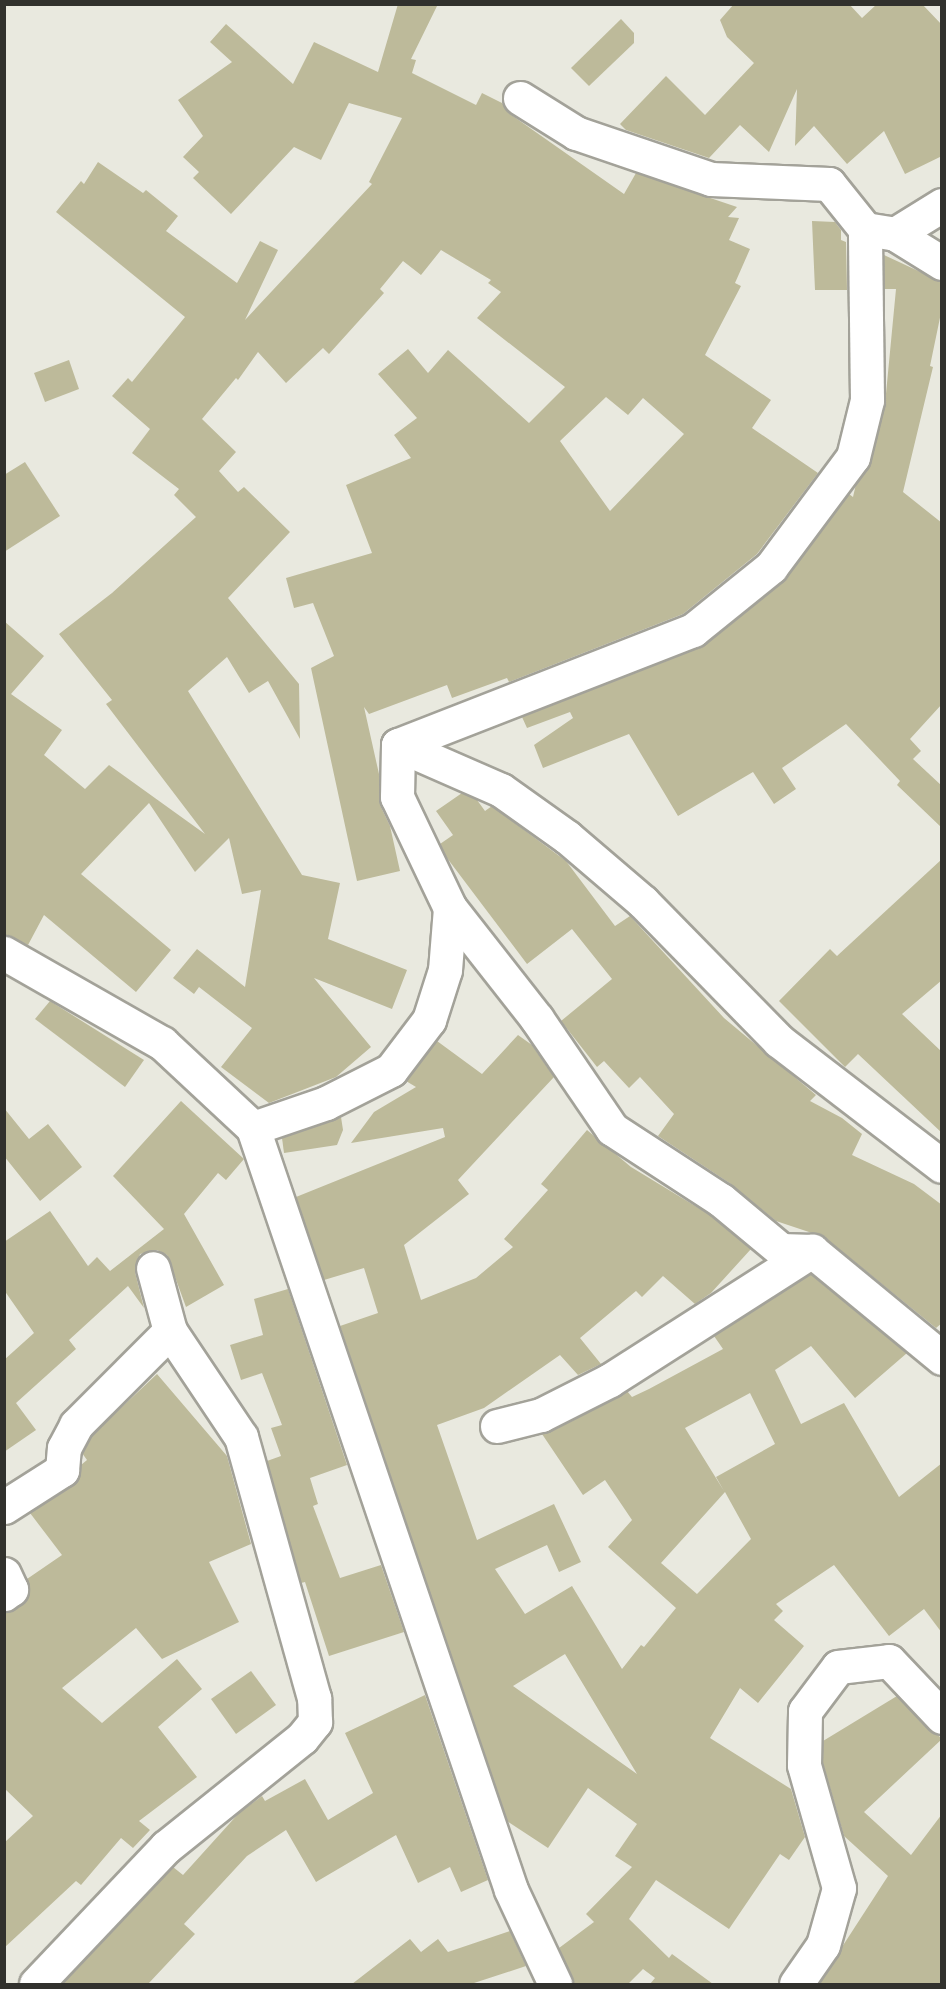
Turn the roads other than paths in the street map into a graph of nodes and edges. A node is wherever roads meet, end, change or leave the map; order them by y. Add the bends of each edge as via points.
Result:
1 (520, 98) dead end
2 (942, 205) edge
3 (880, 232) junction
4 (942, 263) edge
5 (398, 745) junction
6 (450, 908) junction
7 (4, 953) edge
8 (253, 1128) junction
9 (942, 1167) edge
10 (812, 1251) junction
11 (153, 1268) dead end
12 (170, 1331) junction
13 (942, 1358) edge
14 (497, 1426) dead end
15 (4, 1506) edge
16 (4, 1574) edge
17 (4, 1594) edge
18 (942, 1717) edge
19 (36, 1984) edge
20 (555, 1984) edge
21 (796, 1984) edge

1 - 3 street via 576,133 711,179 829,184
2 - 3 street
3 - 4 street
3 - 5 street via 867,400 853,457 771,567 693,630
5 - 6 street via 397,797
5 - 9 street via 501,790 567,837 644,902 779,1041
6 - 8 street via 445,970 429,1020 391,1070 326,1103
6 - 10 street via 537,1019 612,1129 721,1200 780,1250
7 - 8 street via 162,1043
8 - 20 street via 511,1890
10 - 13 street
10 - 14 street via 610,1380 541,1415
11 - 12 street
12 - 15 street via 76,1425 64,1448 62,1470
12 - 19 street via 241,1437 314,1698 315,1722 302,1738 166,1847
16 - 17 street via 11,1589
18 - 21 street via 889,1661 838,1667 805,1711 804,1765 839,1888 823,1945

